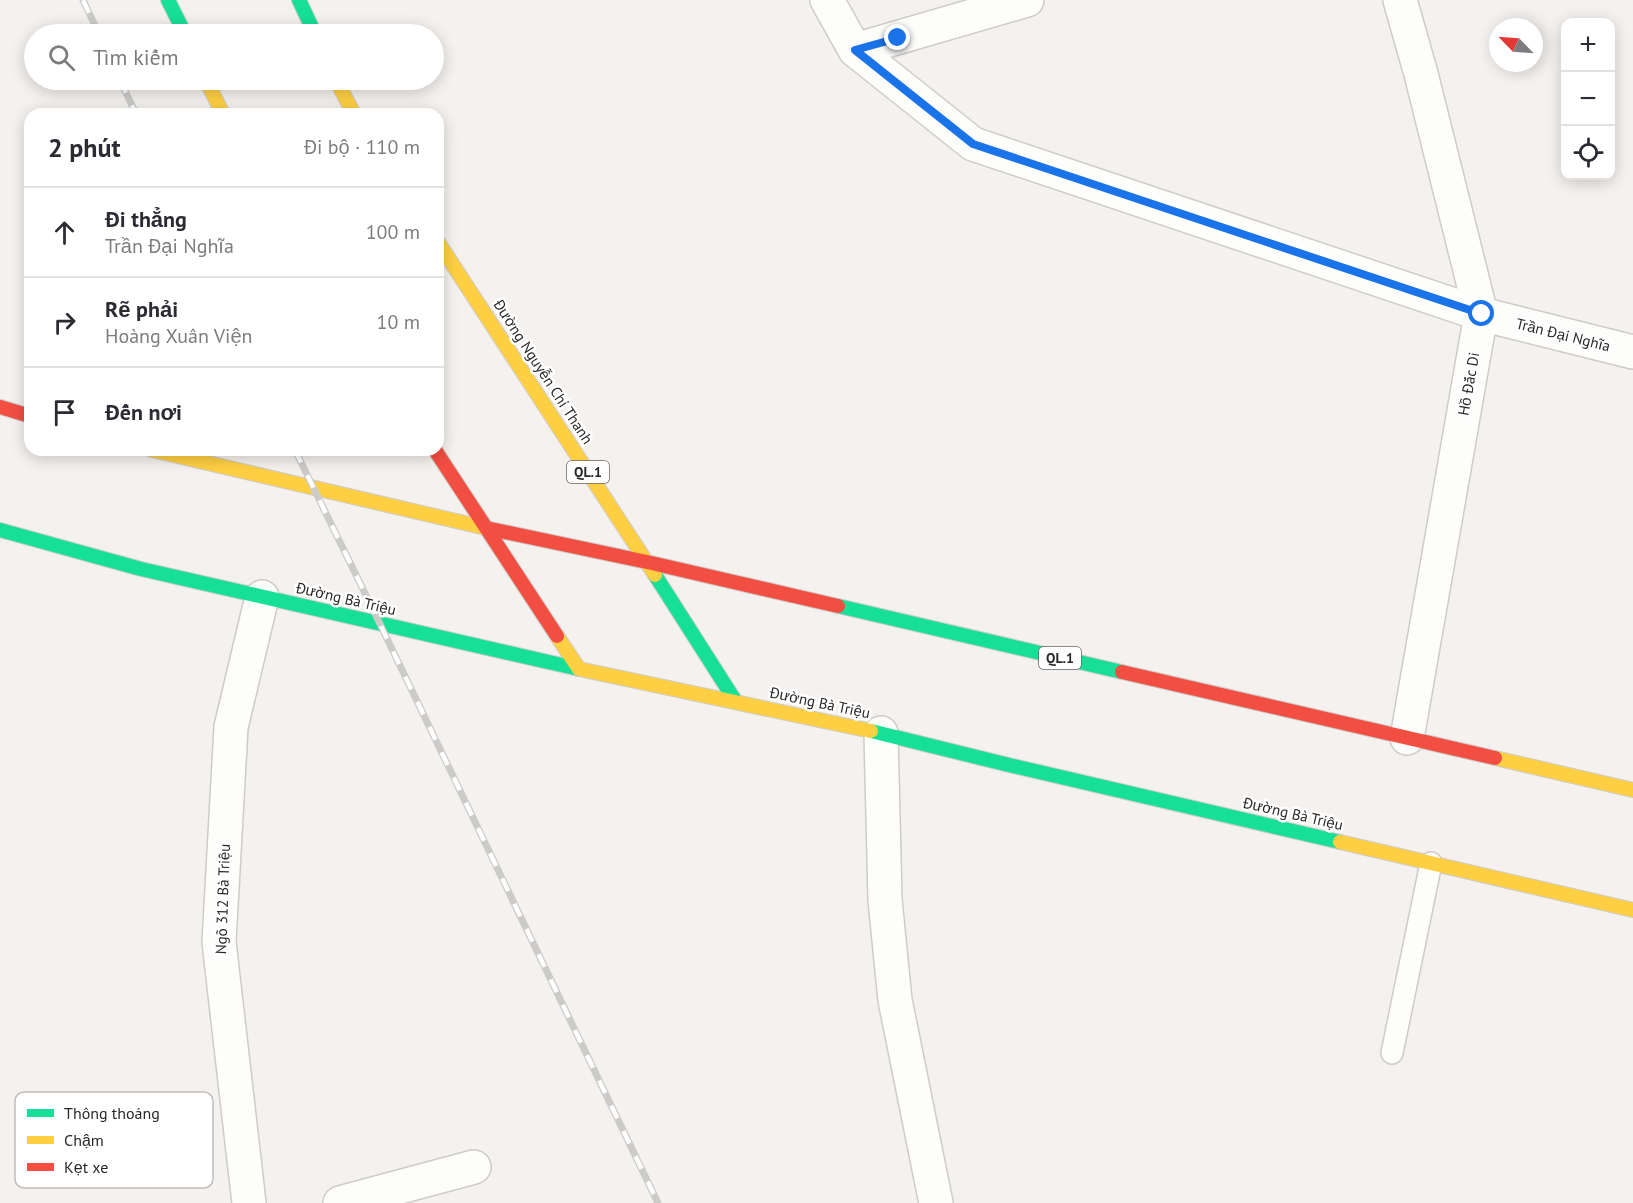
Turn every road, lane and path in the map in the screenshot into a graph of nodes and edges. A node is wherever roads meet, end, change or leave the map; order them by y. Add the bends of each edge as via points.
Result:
1 (168, 0) edge
2 (299, 0) edge
3 (827, 0) edge
4 (1027, 0) edge
5 (1400, 0) edge
6 (180, 24) edge
7 (310, 24) edge
8 (855, 50) junction
9 (211, 90) edge
10 (341, 90) edge
11 (220, 108) edge
12 (351, 108) edge
13 (444, 251) edge
14 (1482, 314) junction
15 (1633, 352) edge
16 (0, 407) edge
17 (24, 414) edge
18 (178, 456) edge
19 (439, 456) edge
20 (486, 528) junction
21 (0, 530) edge
22 (647, 562) junction
23 (262, 597) junction
24 (579, 669) junction
25 (736, 702) junction
26 (881, 733) junction
27 (1407, 738) junction
28 (1633, 790) edge
29 (1431, 863) junction
30 (1633, 910) edge
31 (1392, 1053) dead end
32 (474, 1167) dead end
33 (249, 1203) edge
34 (340, 1203) edge
35 (936, 1203) edge

1 - 6 main road
2 - 7 main road
3 - 8 street, Trần Đại Nghĩa
4 - 8 street
5 - 14 street, Hồ Đắc Di
8 - 14 street, Trần Đại Nghĩa via 973,144
9 - 11 main road
10 - 12 main road
13 - 22 main road, Đường Nguyễn Chí Thanh / QL.1
14 - 15 street, Trần Đại Nghĩa
14 - 27 street, Hồ Đắc Di
16 - 17 main road
18 - 20 main road
19 - 20 main road
20 - 22 main road, QL.1
20 - 24 main road
21 - 23 main road, Đường Bà Triệu
22 - 25 main road, Đường Nguyễn Chí Thanh / QL.1
22 - 27 main road, QL.1
23 - 24 main road, Đường Bà Triệu
23 - 33 street, Ngõ 312 Bà Triệu via 231,727 219,942
24 - 25 main road, Đường Bà Triệu
25 - 26 main road, Đường Bà Triệu
26 - 29 main road, Đường Bà Triệu
26 - 35 street via 885,900 895,1000
27 - 28 main road, QL.1
29 - 30 main road, Đường Bà Triệu
29 - 31 lane
32 - 34 street

